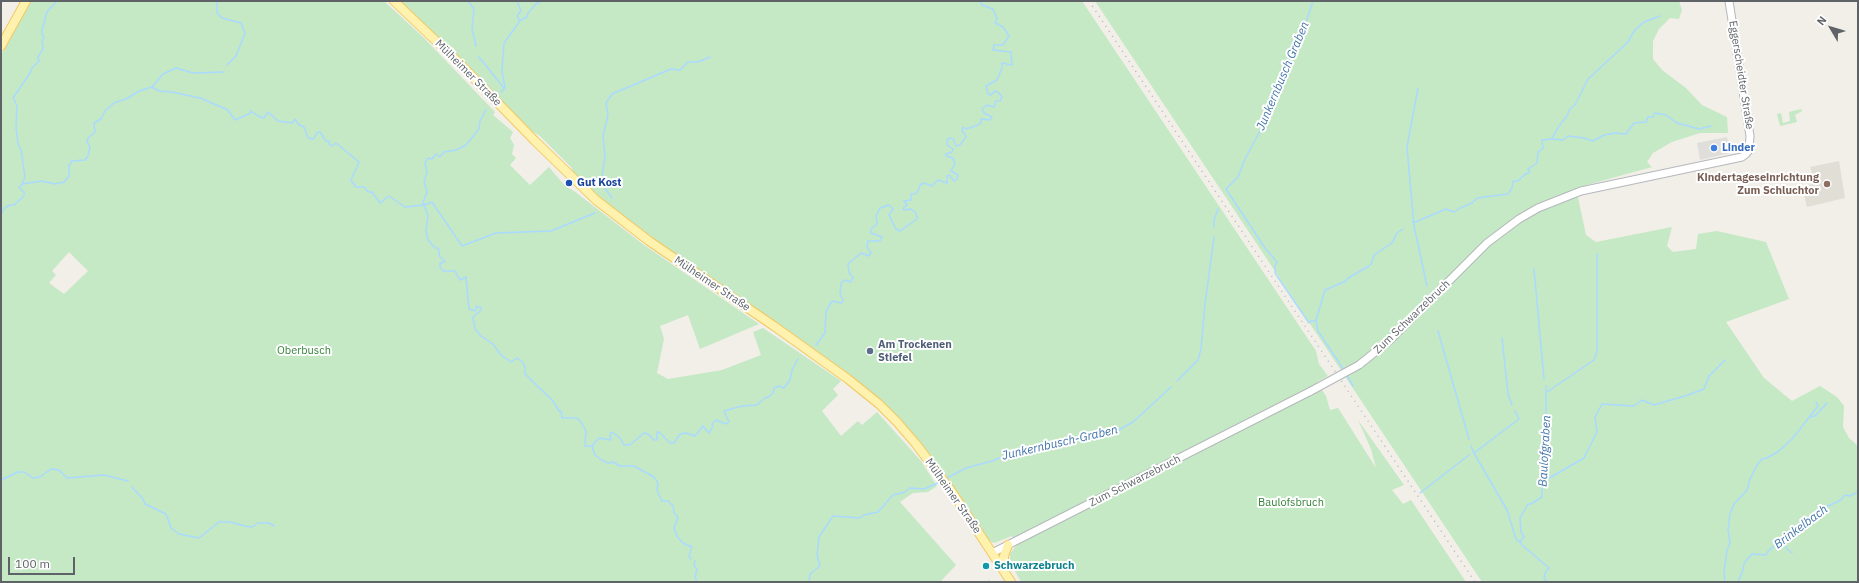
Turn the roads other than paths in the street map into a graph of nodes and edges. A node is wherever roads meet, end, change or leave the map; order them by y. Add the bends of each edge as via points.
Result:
1 (26, 1) edge
2 (394, 1) edge
3 (1729, 1) edge
4 (1, 46) edge
5 (1749, 150) joint
6 (1008, 544) junction
7 (992, 553) junction
8 (1004, 571) junction
9 (1011, 582) edge

1 - 4 main road
2 - 7 main road, Mülheimer Straße via 596,200 649,241 774,326 879,404 916,444 952,492
3 - 5 street, Eggerscheidter Straße via 1750,136
5 - 6 street, Zum Schwarzebruch, bridge via 1742,157 1581,191 1538,208 1487,243 1390,340 1359,365
6 - 7 street, Zum Schwarzebruch
6 - 8 main road
7 - 8 main road, Mülheimer Straße
8 - 9 main road, Mülheimer Straße

